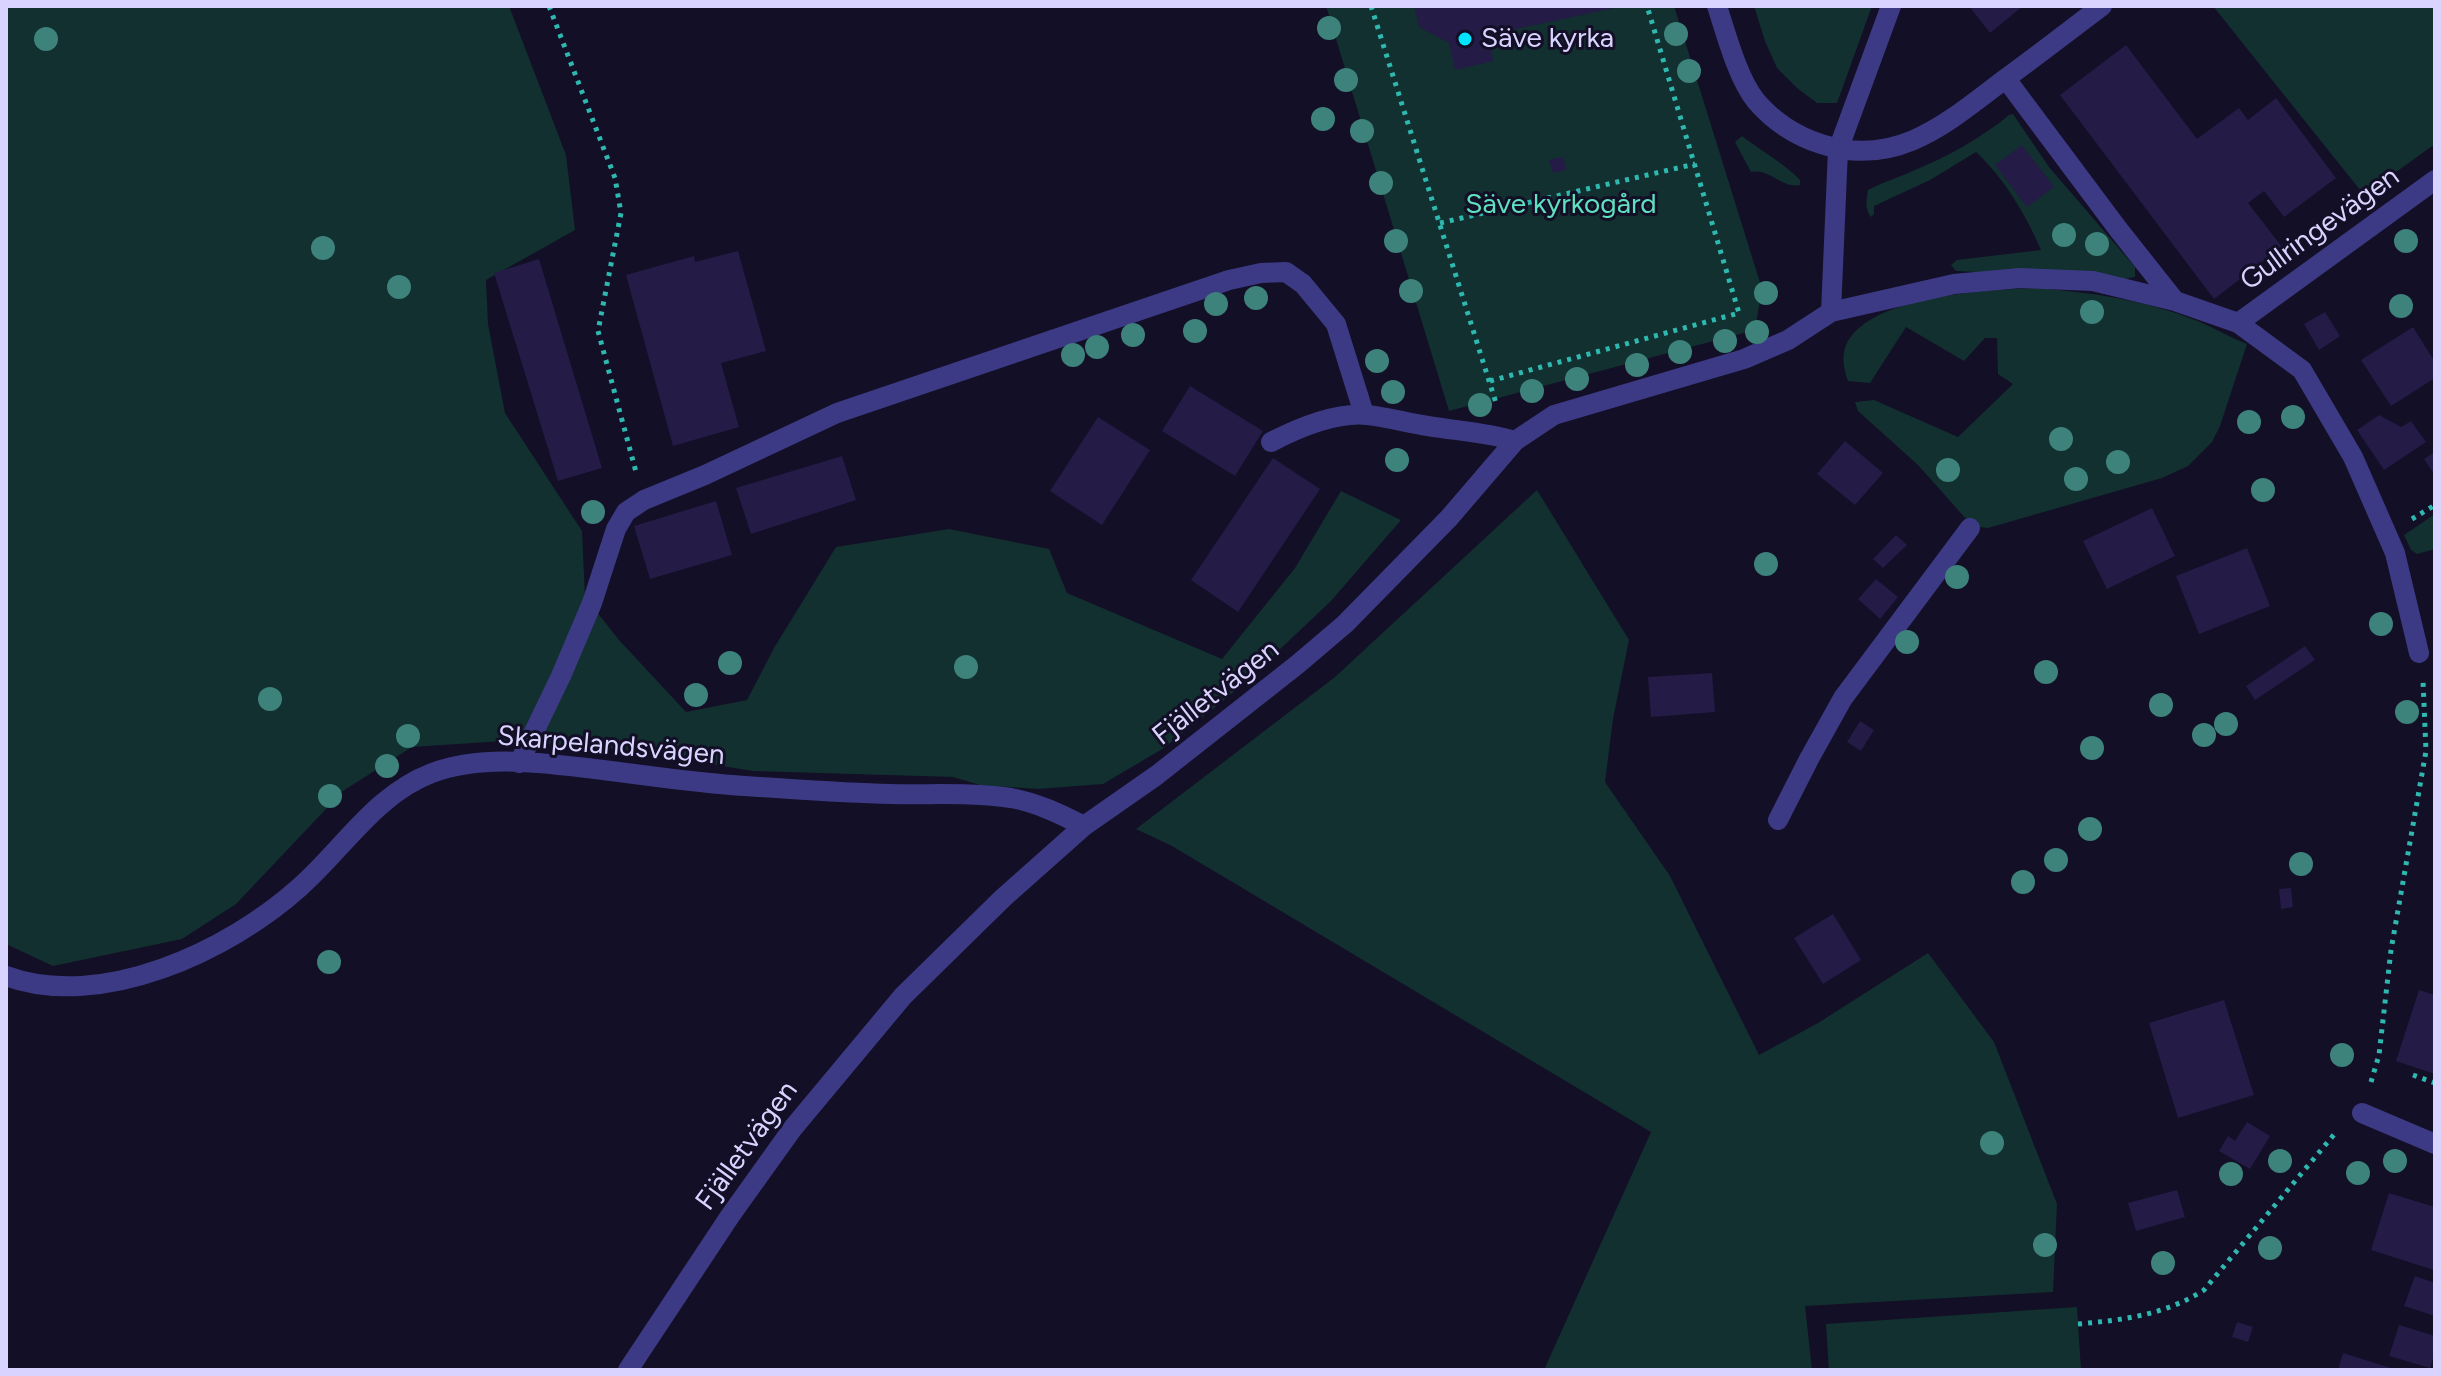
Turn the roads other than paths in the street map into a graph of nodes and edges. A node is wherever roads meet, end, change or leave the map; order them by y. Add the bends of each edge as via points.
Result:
1 (1717, 6) edge
2 (1891, 6) edge
3 (2102, 6) edge
4 (2006, 79) junction
5 (1838, 150) junction
6 (2435, 180) edge
7 (2175, 301) junction
8 (1831, 312) junction
9 (2238, 323) junction
10 (1364, 414) junction
11 (1505, 438) junction
12 (1271, 442) dead end
13 (1970, 528) dead end
14 (2419, 653) road end
15 (519, 763) junction
16 (1778, 820) dead end
17 (1084, 826) junction
18 (6, 976) edge
19 (2362, 1113) road end
20 (2435, 1144) edge
21 (628, 1370) edge

1 - 5 street via 1755,100 1801,138
2 - 5 street
3 - 4 street
4 - 5 street via 1909,143 1879,152
4 - 7 street
5 - 8 street
6 - 9 street, Gullringevägen
7 - 8 street via 2093,281 2020,278 1954,284
7 - 9 street
8 - 11 street, Fjälletvägen via 1788,340 1744,359 1554,415
9 - 14 street via 2302,370 2353,457 2395,553
10 - 11 street
10 - 12 street via 1331,419
10 - 15 street via 1336,324 1286,272 1229,280 837,413 626,512 592,603
11 - 17 street, Fjälletvägen via 1449,518 1345,624 1157,775
13 - 16 street via 1843,698
15 - 17 street, Skarpelandsvägen via 741,786 989,796 1041,804
15 - 18 street, Skarpelandsvägen via 453,768 406,787 377,809 301,887 237,933 191,956 76,988
17 - 21 street, Fjälletvägen via 903,996 812,1102
19 - 20 street

